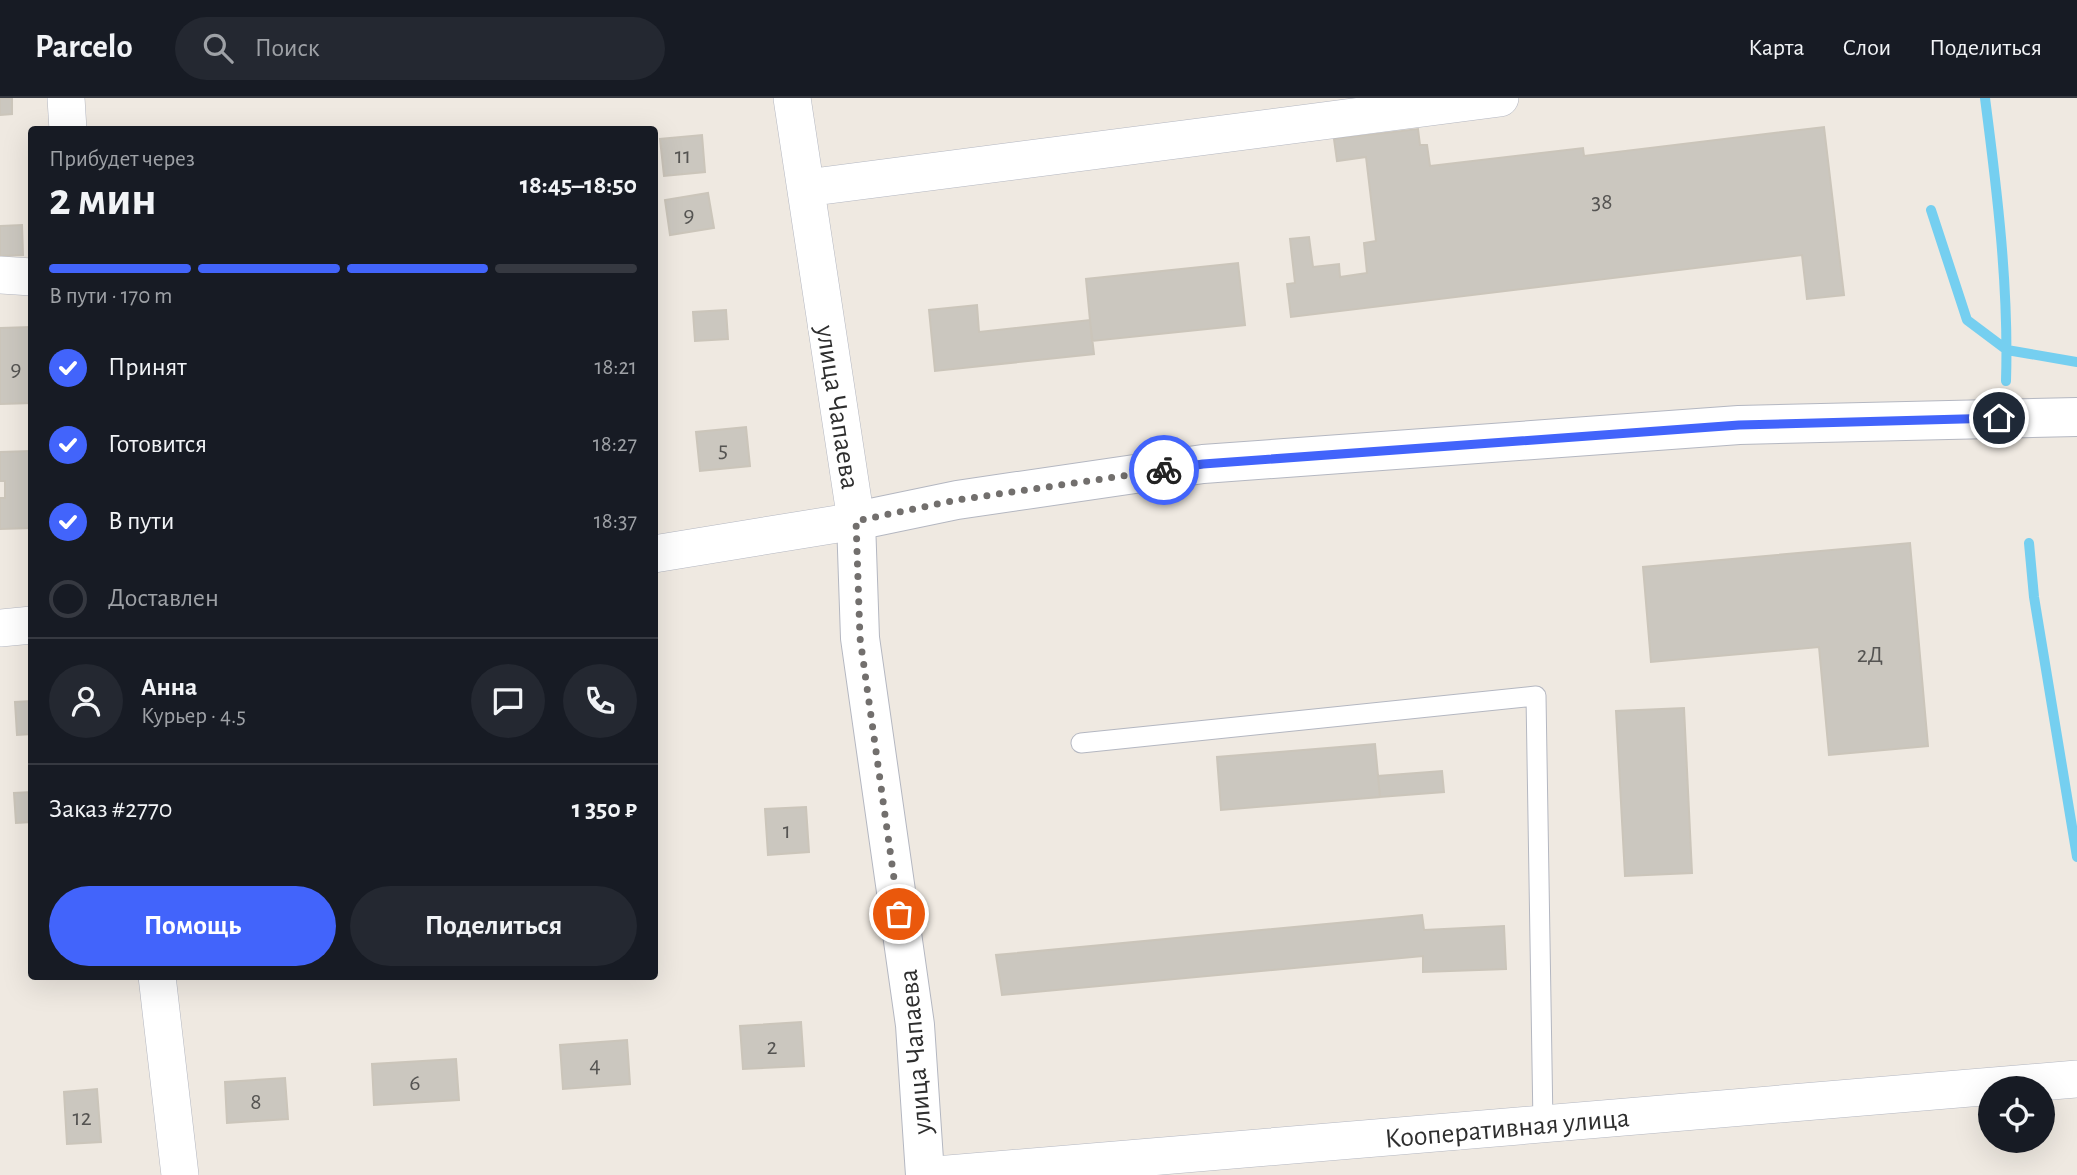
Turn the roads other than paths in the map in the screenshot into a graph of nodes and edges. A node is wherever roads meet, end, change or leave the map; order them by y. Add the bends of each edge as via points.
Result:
1 (66, 98) edge
2 (792, 98) edge
3 (1500, 98) edge
4 (68, 126) edge
5 (806, 188) junction
6 (0, 275) edge
7 (28, 277) edge
8 (2077, 416) edge
9 (856, 521) junction
10 (658, 553) edge
11 (28, 625) edge
12 (0, 628) edge
13 (1081, 743) dead end
14 (157, 980) edge
15 (2077, 1079) edge
16 (1543, 1124) junction
17 (180, 1175) edge
18 (925, 1175) edge
19 (936, 1175) edge

1 - 4 street
2 - 5 street, улица Чапаева
3 - 5 street
5 - 9 street, улица Чапаева
6 - 7 street
8 - 9 main road via 1739,425 1203,464 957,500
9 - 10 street
9 - 18 main road, улица Чапаева via 860,638 915,1025
11 - 12 street
13 - 16 lane via 1536,696
14 - 17 street
15 - 16 street, Кооперативная улица
16 - 19 street, Кооперативная улица

